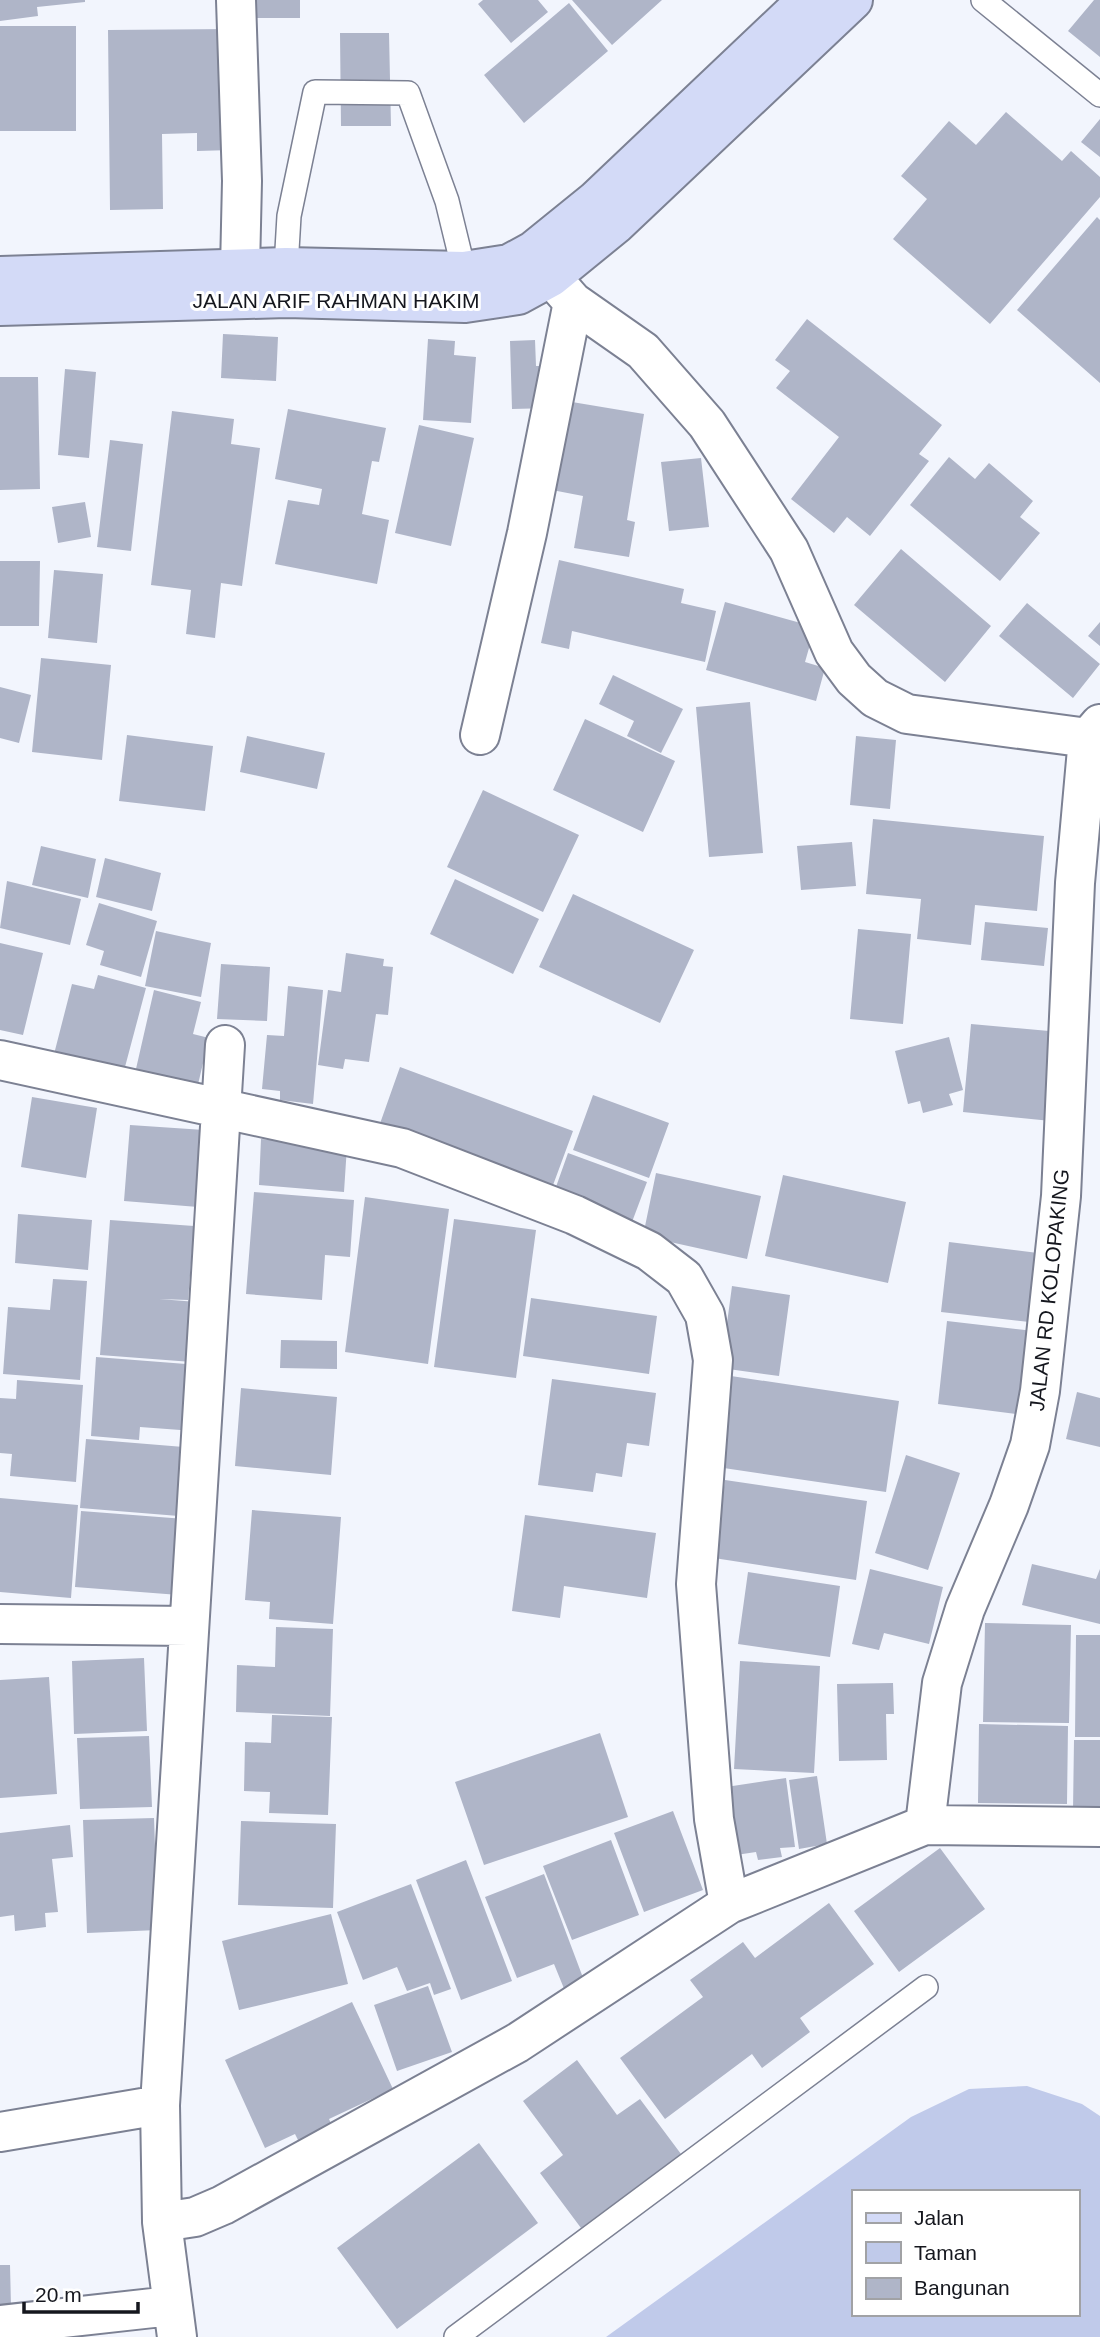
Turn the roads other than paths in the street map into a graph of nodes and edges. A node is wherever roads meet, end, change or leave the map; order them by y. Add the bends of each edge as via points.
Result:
1 (236, 0) edge
2 (807, 0) edge
3 (852, 0) edge
4 (983, 0) edge
5 (1100, 95) edge
6 (240, 269) junction
7 (0, 276) edge
8 (286, 282) junction
9 (465, 287) junction
10 (562, 290) junction
11 (0, 306) edge
12 (480, 734) dead end
13 (1096, 735) edge
14 (225, 1045) dead end
15 (0, 1060) edge
16 (220, 1110) junction
17 (0, 1624) edge
18 (190, 1626) junction
19 (925, 1825) junction
20 (1100, 1827) edge
21 (729, 1904) junction
22 (926, 1987) dead end
23 (160, 2105) junction
24 (0, 2132) edge
25 (162, 2222) junction
26 (174, 2322) edge
27 (0, 2325) edge
28 (456, 2337) edge

1 - 6 street
2 - 9 main road, JALAN ARIF RAHMAN HAKIM via 596,200 533,251
3 - 10 main road, JALAN ARIF RAHMAN HAKIM via 616,224
4 - 5 lane
6 - 7 main road, JALAN ARIF RAHMAN HAKIM
6 - 8 main road, JALAN ARIF RAHMAN HAKIM
8 - 9 main road, JALAN ARIF RAHMAN HAKIM
8 - 9 lane via 289,216 315,92 408,93 447,201
8 - 11 main road, JALAN ARIF RAHMAN HAKIM
9 - 10 main road, JALAN ARIF RAHMAN HAKIM via 518,295
10 - 12 street via 527,533
10 - 13 street via 643,351 707,424 789,550 834,652 875,698 907,714
13 - 19 street, JALAN RD KOLOPAKING via 1075,883 1061,1196 1040,1391 1031,1445 965,1609 942,1683
14 - 16 street
15 - 16 street
16 - 18 street
16 - 21 street via 402,1148 575,1215 649,1251 684,1278 705,1315 713,1360 696,1584 714,1819
17 - 18 street
18 - 23 street
19 - 20 street
19 - 21 street
21 - 25 street via 517,2043 223,2205 195,2217
22 - 28 lane
23 - 24 street
23 - 25 street
25 - 26 street
26 - 27 street

